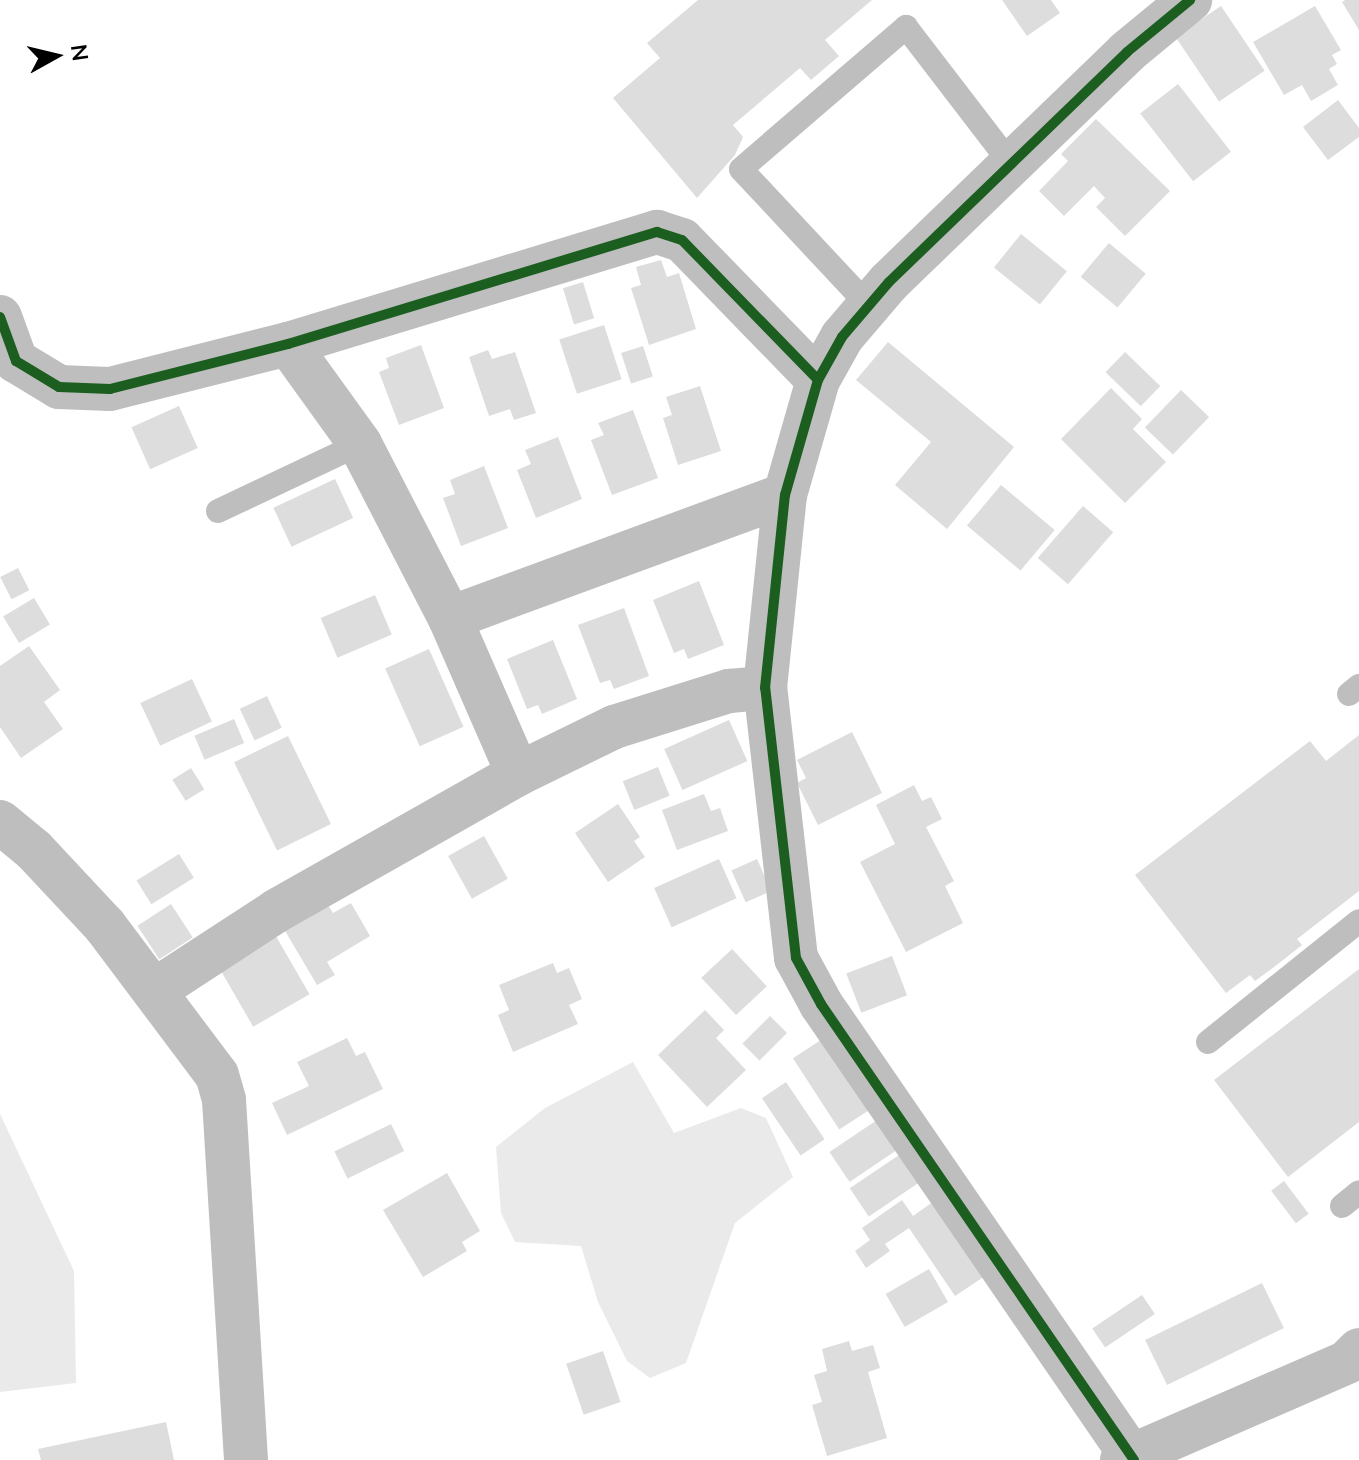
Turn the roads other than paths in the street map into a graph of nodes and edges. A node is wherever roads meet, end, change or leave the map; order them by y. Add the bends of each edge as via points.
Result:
1 (1190, 0) edge
2 (1011, 164) junction
3 (869, 306) junction
4 (0, 317) edge
5 (288, 344) junction
6 (818, 380) junction
7 (360, 444) junction
8 (785, 495) junction
9 (218, 511) dead end
10 (450, 618) junction
11 (765, 688) junction
12 (518, 774) junction
13 (0, 822) edge
14 (1359, 921) edge
15 (155, 990) junction
16 (1208, 1042) dead end
17 (1359, 1350) edge
18 (1129, 1459) edge
19 (246, 1460) edge

1 - 2 street via 1127,52
2 - 3 street
2 - 3 lane via 906,27 741,169
3 - 6 street via 842,337
4 - 5 street via 16,361 59,387 110,389
5 - 6 street via 657,232 682,240
5 - 7 street
6 - 8 street
7 - 9 lane
7 - 10 street
8 - 10 street
8 - 11 street
10 - 12 street
11 - 12 street via 729,691 614,727
11 - 18 street via 796,958 821,1004
12 - 15 street via 276,911
13 - 15 street via 34,850 105,926
14 - 16 lane
15 - 19 street via 217,1075 224,1100
17 - 18 street via 1347,1362

